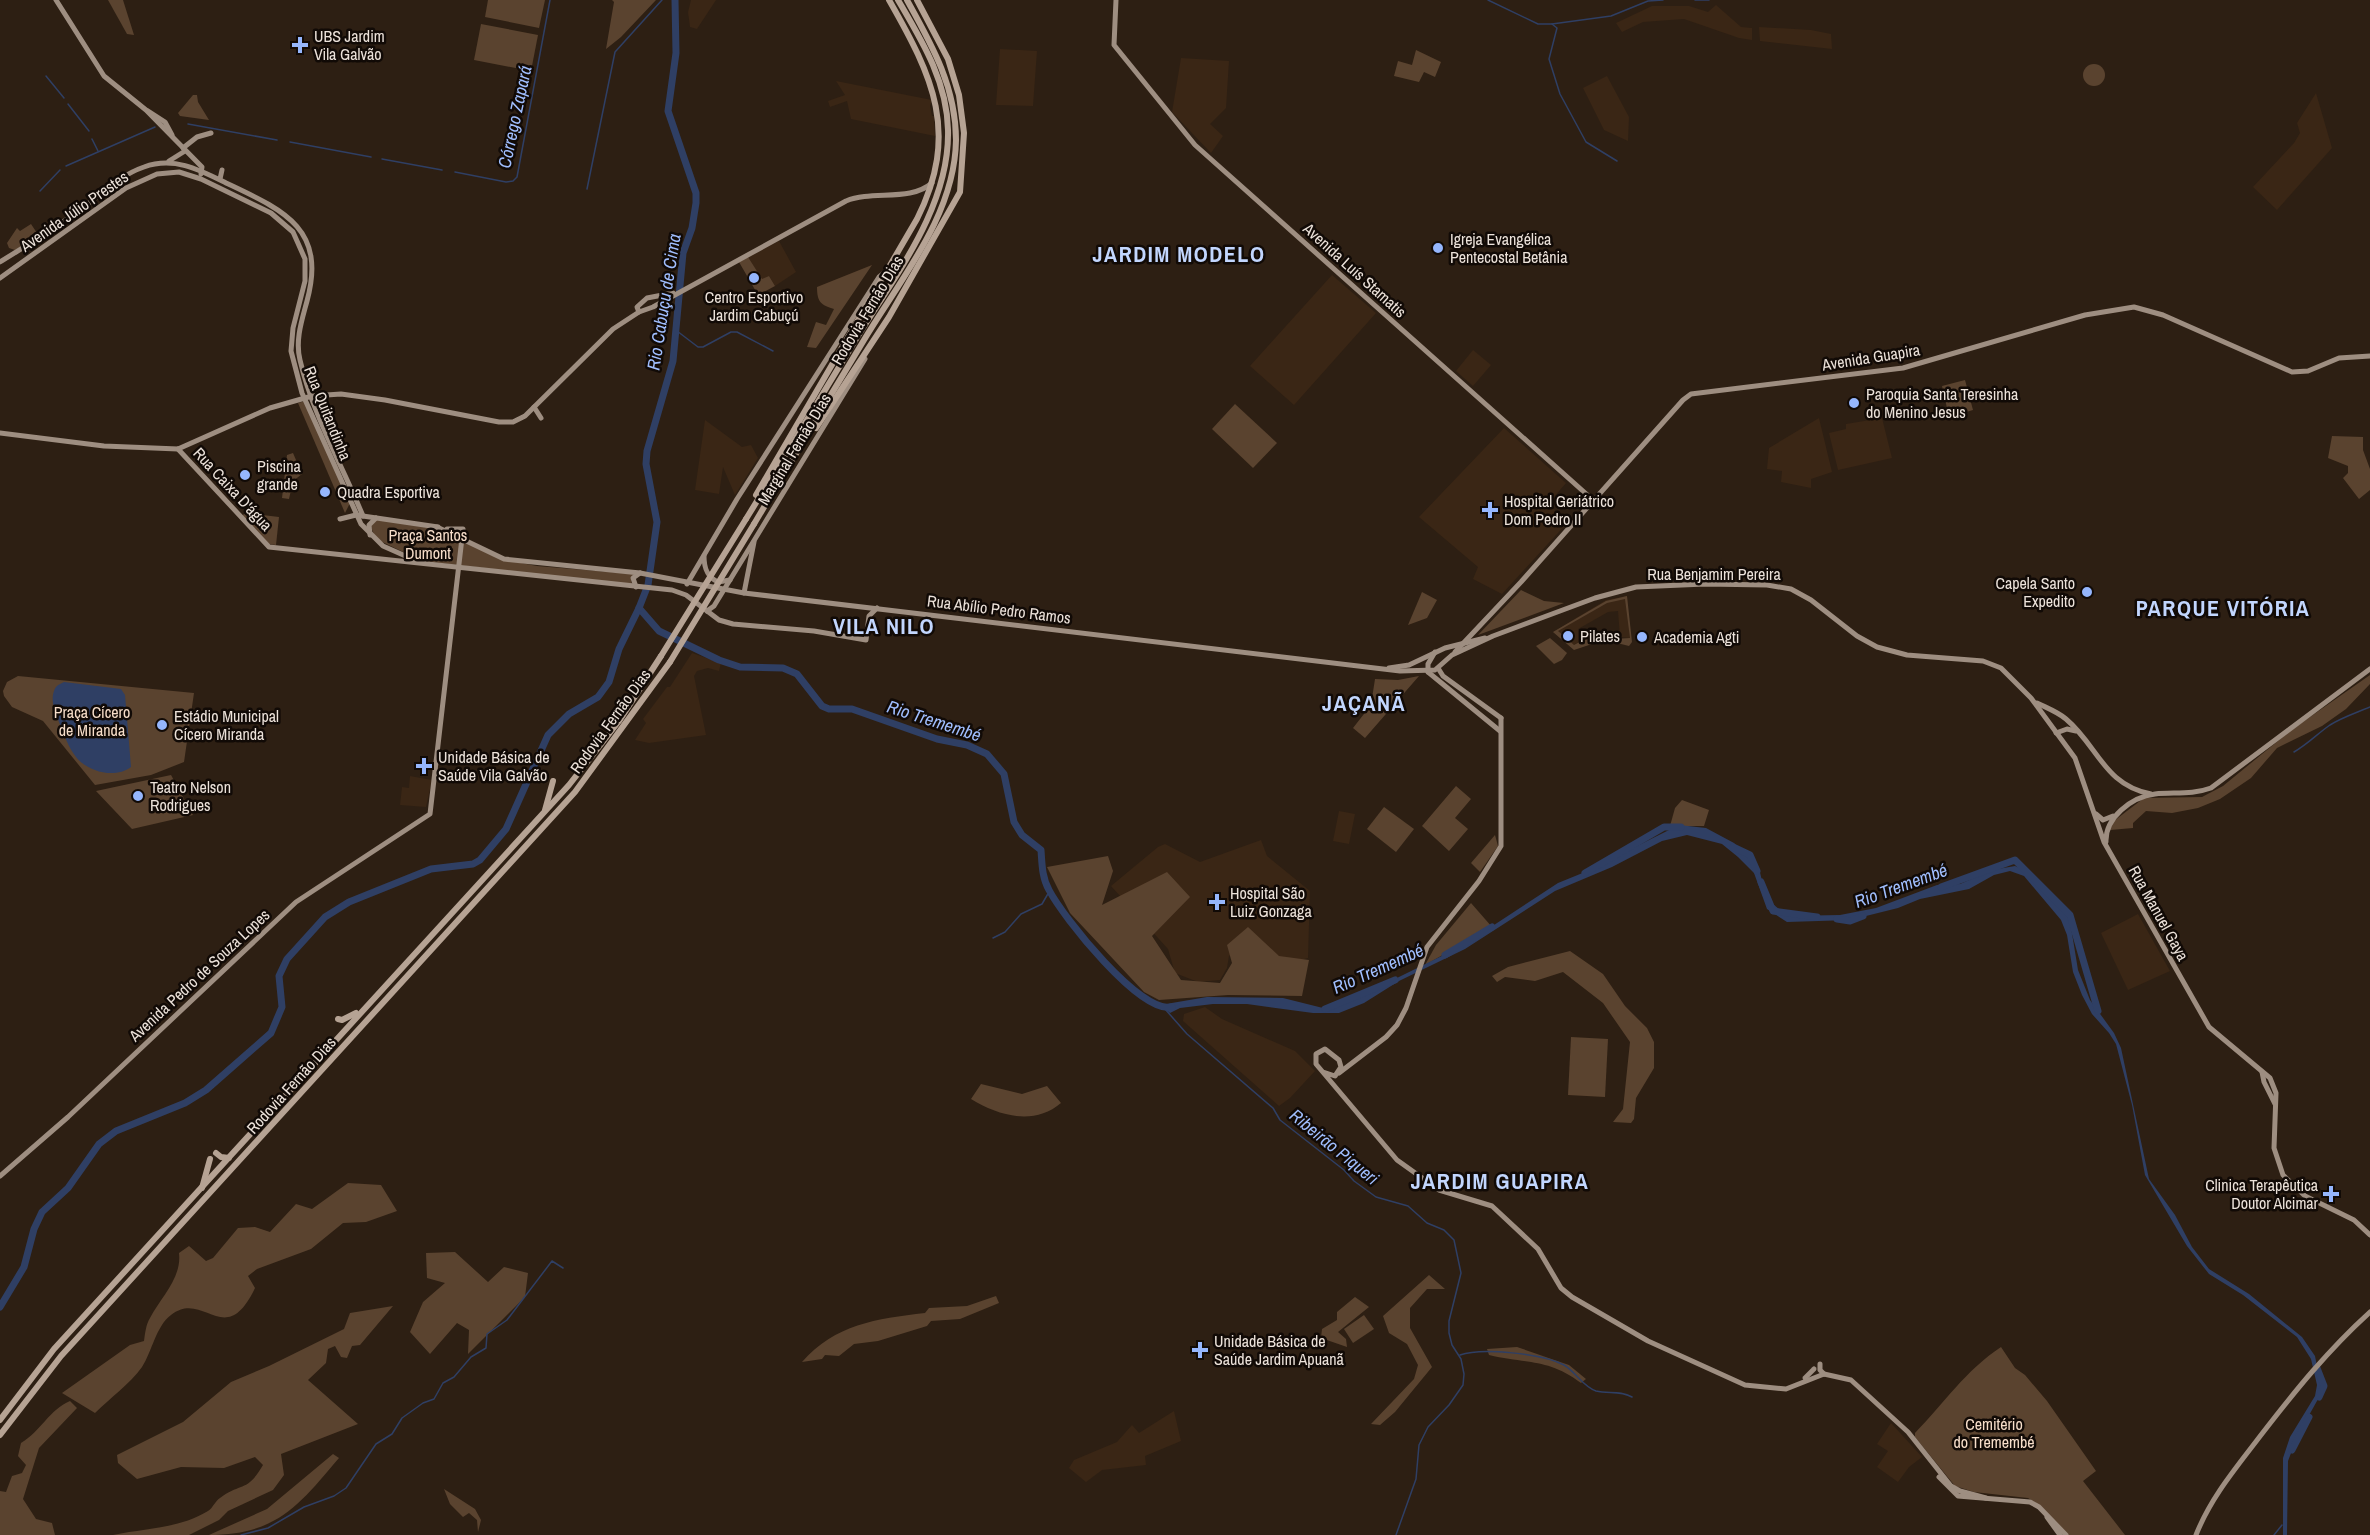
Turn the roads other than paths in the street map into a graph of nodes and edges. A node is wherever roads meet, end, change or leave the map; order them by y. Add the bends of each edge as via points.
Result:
1 (56, 0) edge
2 (889, 0) edge
3 (898, 0) edge
4 (907, 0) edge
5 (917, 0) edge
6 (1116, 0) edge
7 (211, 133) dead end
8 (184, 149) junction
9 (165, 162) junction
10 (202, 169) junction
11 (222, 170) dead end
12 (201, 179) junction
13 (220, 179) junction
14 (933, 182) junction
15 (912, 193) junction
16 (921, 211) junction
17 (0, 262) edge
18 (885, 273) junction
19 (0, 278) edge
20 (675, 293) junction
21 (657, 295) junction
22 (653, 307) junction
23 (639, 312) junction
24 (889, 316) junction
25 (2370, 356) edge
26 (312, 396) junction
27 (304, 398) junction
28 (534, 407) junction
29 (541, 418) dead end
30 (0, 433) edge
31 (178, 449) junction
32 (792, 460) junction
33 (1593, 500) junction
34 (350, 503) junction
35 (356, 515) junction
36 (363, 516) junction
37 (747, 517) junction
38 (378, 518) junction
39 (437, 527) junction
40 (464, 529) dead end
41 (370, 537) junction
42 (462, 538) junction
43 (754, 540) junction
44 (704, 554) junction
45 (426, 565) junction
46 (582, 567) junction
47 (459, 569) junction
48 (641, 573) junction
49 (730, 580) junction
50 (588, 582) junction
51 (687, 584) junction
52 (638, 587) junction
53 (724, 590) junction
54 (744, 593) junction
55 (859, 606) junction
56 (878, 608) junction
57 (706, 610) junction
58 (869, 616) junction
59 (1493, 636) junction
60 (1464, 642) junction
61 (1445, 648) junction
62 (1436, 651) junction
63 (1449, 657) junction
64 (1383, 668) junction
65 (1438, 668) junction
66 (2370, 669) edge
67 (1428, 672) junction
68 (2034, 702) junction
69 (1501, 718) junction
70 (1490, 723) junction
71 (1500, 731) junction
72 (2078, 731) junction
73 (2056, 733) junction
74 (2065, 746) joint
75 (569, 785) junction
76 (2138, 791) junction
77 (2152, 794) junction
78 (2135, 801) junction
79 (2095, 813) junction
80 (544, 814) junction
81 (2113, 816) junction
82 (2107, 847) junction
83 (362, 1010) junction
84 (338, 1019) dead end
85 (1358, 1059) junction
86 (1341, 1064) junction
87 (1323, 1072) junction
88 (1338, 1074) junction
89 (1336, 1088) junction
90 (216, 1153) dead end
91 (229, 1158) junction
92 (210, 1159) dead end
93 (0, 1176) edge
94 (202, 1188) junction
95 (2370, 1236) edge
96 (2370, 1312) edge
97 (1820, 1364) dead end
98 (1814, 1369) dead end
99 (1824, 1374) junction
100 (1798, 1385) junction
101 (0, 1420) edge
102 (0, 1435) edge
103 (2047, 1516) junction
104 (2060, 1535) edge
105 (2066, 1535) edge
106 (2196, 1535) edge

1 - 8 main road via 88,50
2 - 14 highway via 921,59 936,100 940,147
3 - 37 highway, Rodovia Fernão Dias via 932,62 943,92 948,129 944,176 915,243
4 - 32 highway, Rodovia Fernão Dias via 949,88 956,137 951,177 939,213 921,246
5 - 24 highway, Marginal Fernão Dias via 948,59 960,95 964,133 962,178 952,211
6 - 33 main road, Avenida Luís Stamatis via 1114,45 1195,145
7 - 8 main road via 197,137
8 - 9 main road
8 - 10 main road
9 - 10 main road, Avenida Júlio Prestes
9 - 17 main road, Avenida Júlio Prestes via 144,166 130,174
10 - 12 main road
10 - 13 main road, Rua Quitandinha
11 - 13 main road
12 - 19 main road, Avenida Júlio Prestes via 167,172 135,182
12 - 27 main road, Rua Quitandinha via 271,213 298,240 305,272 291,351
13 - 26 main road, Rua Quitandinha via 294,221 310,249 314,268 298,353
14 - 15 main road
14 - 16 highway
15 - 16 main road via 922,200
15 - 20 main road via 864,195 846,201
16 - 18 highway
18 - 37 highway via 753,500
18 - 44 main road
20 - 21 main road
20 - 22 main road
21 - 22 main road
21 - 23 main road via 639,303
22 - 23 main road
23 - 28 main road via 604,336
24 - 32 highway
24 - 43 main road, Marginal Fernão Dias
25 - 33 main road, Avenida Guapira via 2339,358 2308,371 2292,372 2163,315 2134,307 2111,309 1903,368 1691,394
26 - 27 main road
26 - 28 main road via 355,394 506,423 518,420
26 - 36 main road, Rua Quitandinha
27 - 31 main road via 250,415
27 - 34 main road, Rua Quitandinha
28 - 29 main road
30 - 31 main road via 105,446
31 - 45 main road, Rua Caixa D'água via 268,547
32 - 102 highway, Rodovia Fernão Dias, bridge via 670,662 575,792 61,1356
33 - 60 main road, Avenida Guapira
34 - 35 main road, Rua Quitandinha
34 - 35 main road via 342,518
35 - 36 main road
35 - 41 main road, Rua Quitandinha
36 - 38 main road
37 - 75 highway, Rodovia Fernão Dias, bridge via 662,656
38 - 39 main road
38 - 41 main road via 369,525
39 - 40 main road
39 - 42 main road, Rua Abílio Pedro Ramos
41 - 45 main road, Rua Quitandinha via 395,553
42 - 46 main road, Rua Abílio Pedro Ramos via 504,559
42 - 47 main road
43 - 49 main road, Marginal Fernão Dias
43 - 54 main road
44 - 49 main road via 710,576 718,582
44 - 51 main road
45 - 47 main road
46 - 48 main road, Rua Abílio Pedro Ramos
46 - 50 main road via 588,572
47 - 50 main road
47 - 93 main road, Avenida Pedro de Souza Lopes via 430,812 296,902 69,1117
48 - 51 main road, Rua Abílio Pedro Ramos
48 - 52 main road via 633,578
49 - 53 main road, Marginal Fernão Dias
50 - 52 main road
51 - 53 main road, Rua Abílio Pedro Ramos
52 - 57 main road via 682,593
53 - 54 main road, Rua Abílio Pedro Ramos
53 - 57 main road, Marginal Fernão Dias via 711,609
54 - 55 main road, Rua Abílio Pedro Ramos
55 - 56 main road, Rua Abílio Pedro Ramos
55 - 58 main road
56 - 58 main road
56 - 64 main road, Rua Abílio Pedro Ramos
57 - 58 main road via 732,624 866,640
59 - 60 main road, Rua Benjamim Pereira
59 - 63 main road, Rua Benjamim Pereira
59 - 68 main road, Rua Benjamim Pereira via 1636,587 1780,586 1806,596 1857,636 1887,650 1912,656 1969,659 1998,667
60 - 61 main road, Rua Benjamim Pereira
60 - 63 main road, Avenida Guapira
61 - 62 main road, Rua Benjamim Pereira
61 - 63 main road
62 - 64 main road, Rua Benjamim Pereira via 1408,665
62 - 67 main road
63 - 65 main road, Rua Benjamim Pereira
64 - 67 main road, Rua Abílio Pedro Ramos
65 - 67 main road, Rua Benjamim Pereira
65 - 69 main road via 1443,676
66 - 77 main road via 2211,788 2192,794
67 - 70 main road
68 - 72 main road via 2059,714
68 - 73 main road, Rua Benjamim Pereira
69 - 70 main road
69 - 71 main road
70 - 71 main road
71 - 85 main road via 1501,846 1427,947 1397,1025
72 - 73 main road
72 - 76 main road via 2108,772
73 - 74 main road, Rua Benjamim Pereira
74 - 79 main road, Rua Manuel Gaya via 2078,764
75 - 80 highway, Rodovia Fernão Dias
75 - 80 highway via 560,787 553,781
76 - 77 main road
76 - 78 main road
77 - 78 main road
78 - 81 main road
79 - 81 main road via 2103,820
79 - 82 main road, Rua Manuel Gaya
80 - 83 highway, Rodovia Fernão Dias
81 - 82 main road via 2107,829
82 - 95 main road, Rua Manuel Gaya via 2209,1027 2262,1071 2275,1104 2274,1148 2283,1175 2305,1196 2354,1220
83 - 84 highway
83 - 91 highway, Rodovia Fernão Dias
85 - 86 main road
85 - 88 main road
86 - 87 main road via 1332,1053 1322,1050 1314,1060
86 - 88 main road
87 - 88 main road
87 - 89 main road
88 - 89 main road
89 - 100 main road via 1416,1176 1439,1190 1482,1201 1496,1209 1538,1250 1561,1288 1572,1297 1648,1341 1745,1385 1783,1389
90 - 91 highway
91 - 94 highway, Rodovia Fernão Dias
92 - 94 highway
94 - 101 highway, Rodovia Fernão Dias via 54,1349
96 - 106 main road via 2310,1371 2216,1493
97 - 99 main road
98 - 100 main road
99 - 100 main road
99 - 103 main road via 1857,1384 1908,1432 1953,1493 2030,1502
103 - 104 main road
103 - 105 main road

